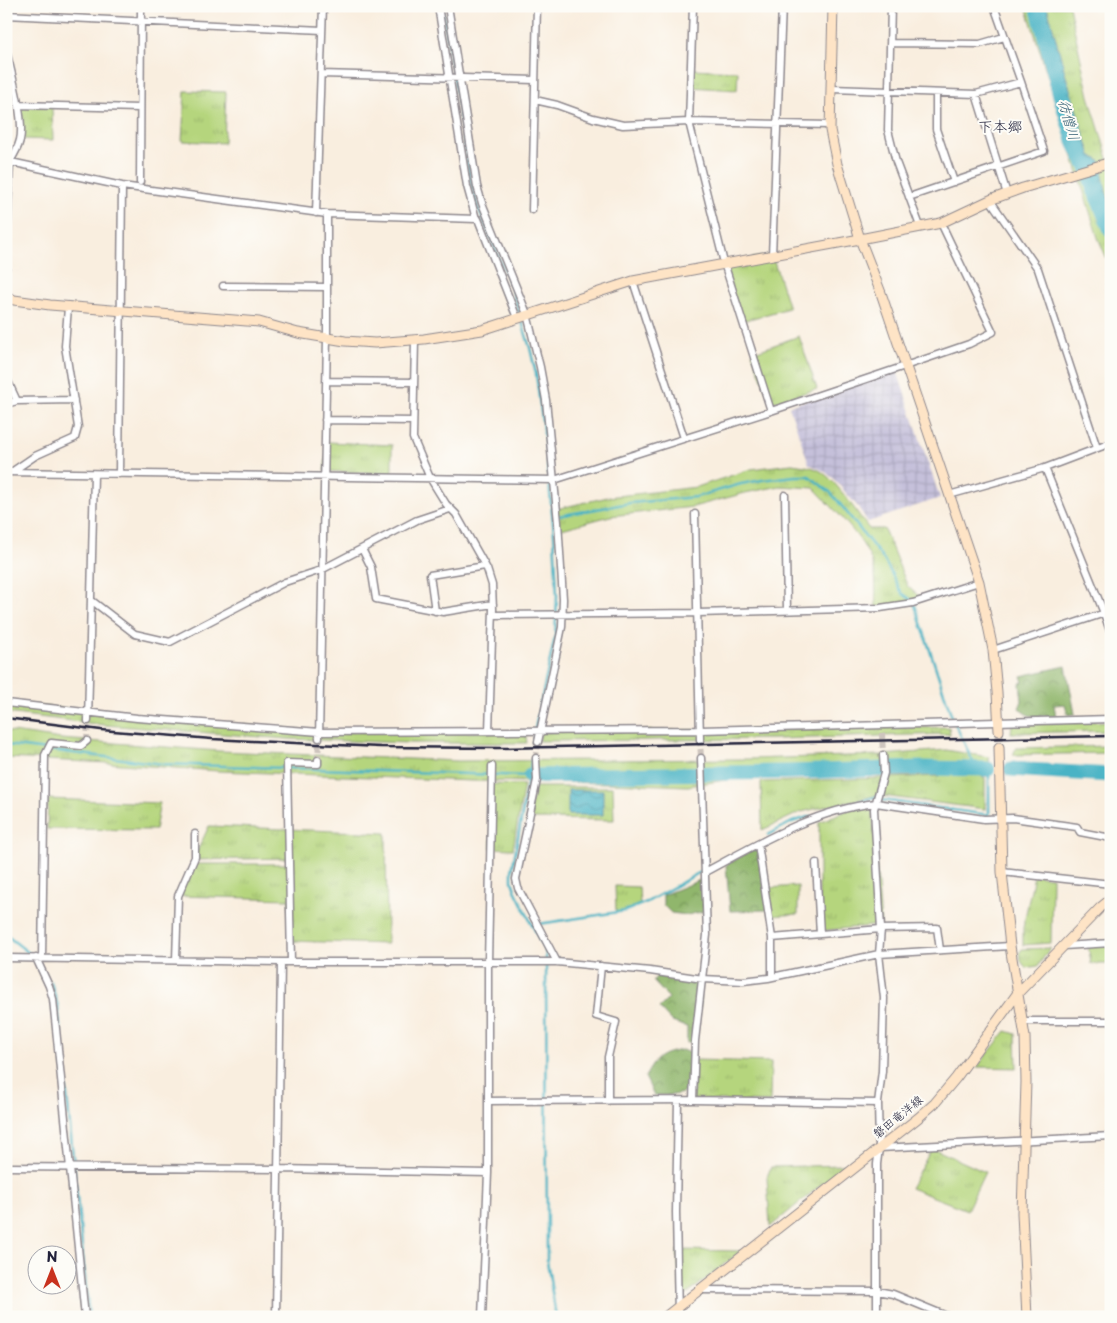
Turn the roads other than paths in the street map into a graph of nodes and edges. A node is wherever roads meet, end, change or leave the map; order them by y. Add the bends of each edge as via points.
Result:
1 (141, 6) edge
2 (323, 6) edge
3 (438, 6) edge
4 (448, 6) edge
5 (537, 6) edge
6 (693, 6) edge
7 (782, 6) edge
8 (834, 6) edge
9 (891, 6) edge
10 (994, 6) edge
11 (6, 15) edge
12 (140, 22) junction
13 (322, 30) junction
14 (1004, 37) junction
15 (890, 42) junction
16 (6, 50) edge
17 (321, 74) junction
18 (449, 77) junction
19 (460, 78) junction
20 (534, 80) junction
21 (1021, 82) junction
22 (832, 89) junction
23 (890, 91) junction
24 (936, 93) junction
25 (976, 94) junction
26 (535, 100) junction
27 (18, 105) junction
28 (139, 108) junction
29 (689, 122) junction
30 (778, 124) junction
31 (830, 125) junction
32 (8, 161) edge
33 (1110, 162) edge
34 (998, 167) junction
35 (140, 182) dead end
36 (954, 182) junction
37 (122, 186) junction
38 (1007, 194) junction
39 (909, 197) junction
40 (990, 200) junction
41 (532, 210) dead end
42 (316, 213) junction
43 (327, 214) junction
44 (476, 219) junction
45 (941, 223) junction
46 (920, 226) junction
47 (860, 239) junction
48 (772, 255) junction
49 (724, 263) junction
50 (6, 268) edge
51 (633, 281) junction
52 (223, 286) dead end
53 (327, 287) junction
54 (6, 296) edge
55 (68, 307) junction
56 (120, 311) junction
57 (527, 314) junction
58 (517, 318) junction
59 (327, 338) junction
60 (415, 340) junction
61 (905, 366) junction
62 (6, 377) edge
63 (326, 381) junction
64 (414, 382) junction
65 (74, 400) junction
66 (17, 401) junction
67 (6, 404) edge
68 (771, 411) junction
69 (325, 420) junction
70 (414, 421) junction
71 (684, 438) junction
72 (1111, 443) edge
73 (1097, 448) junction
74 (1045, 468) junction
75 (9, 472) edge
76 (94, 474) junction
77 (119, 474) junction
78 (324, 476) junction
79 (430, 478) junction
80 (554, 480) junction
81 (785, 495) dead end
82 (949, 495) junction
83 (450, 509) junction
84 (694, 514) dead end
85 (362, 549) junction
86 (485, 566) junction
87 (321, 570) junction
88 (979, 582) junction
89 (91, 600) junction
90 (493, 604) junction
91 (787, 610) junction
92 (434, 611) junction
93 (698, 612) junction
94 (1107, 612) edge
95 (563, 614) junction
96 (493, 615) junction
97 (1111, 634) edge
98 (993, 650) junction
99 (6, 704) edge
100 (89, 712) junction
101 (1111, 719) edge
102 (88, 721) tunnel mouth
103 (999, 726) junction
104 (700, 730) junction
105 (489, 731) junction
106 (541, 732) junction
107 (319, 735) junction
108 (700, 740) tunnel mouth
109 (86, 741) dead end
110 (538, 742) tunnel mouth
111 (1000, 747) tunnel mouth
112 (883, 756) tunnel mouth
113 (536, 758) tunnel mouth
114 (701, 758) tunnel mouth
115 (318, 760) dead end
116 (492, 766) dead end
117 (876, 803) junction
118 (1000, 819) junction
119 (195, 834) dead end
120 (1111, 838) edge
121 (758, 844) junction
122 (816, 864) dead end
123 (705, 872) junction
124 (1002, 872) junction
125 (1111, 884) edge
126 (1111, 899) edge
127 (881, 929) junction
128 (820, 934) junction
129 (772, 938) junction
130 (1111, 943) edge
131 (1010, 946) junction
132 (1064, 946) junction
133 (940, 950) junction
134 (879, 954) junction
135 (6, 958) edge
136 (39, 958) junction
137 (176, 960) junction
138 (281, 962) junction
139 (290, 962) junction
140 (557, 962) junction
141 (488, 963) junction
142 (601, 966) junction
143 (772, 977) junction
144 (703, 979) junction
145 (1017, 994) junction
146 (1022, 1020) junction
147 (1111, 1021) edge
148 (693, 1100) junction
149 (488, 1101) junction
150 (608, 1101) junction
151 (678, 1101) junction
152 (878, 1103) junction
153 (1111, 1136) edge
154 (1024, 1140) junction
155 (879, 1148) junction
156 (6, 1167) edge
157 (70, 1167) junction
158 (279, 1169) junction
159 (488, 1173) junction
160 (701, 1290) junction
161 (877, 1291) junction
162 (678, 1312) edge
163 (85, 1317) edge
164 (276, 1317) edge
165 (482, 1317) edge
166 (665, 1317) edge
167 (877, 1317) edge
168 (948, 1317) edge
169 (1027, 1317) edge

1 - 12 street
2 - 13 street
3 - 18 street
4 - 19 street
5 - 20 street
6 - 29 street
7 - 30 street
8 - 22 street
9 - 15 street
10 - 14 street
11 - 12 street
12 - 13 street
12 - 28 street
13 - 17 street
14 - 15 street via 980,44
14 - 21 street
15 - 23 street
16 - 27 street
17 - 18 street
17 - 42 street
18 - 19 street
18 - 44 street via 467,186
19 - 20 street
19 - 57 street via 477,186
20 - 26 street
21 - 25 street
21 - 34 street via 1044,151
22 - 23 street
22 - 31 street
23 - 24 street
23 - 39 street via 888,130
24 - 25 street
24 - 36 street via 936,129
25 - 34 street
26 - 29 street via 624,125
26 - 41 street
27 - 28 street
27 - 32 street via 21,138
28 - 35 street
29 - 30 street
29 - 49 street
30 - 31 street
30 - 48 street
31 - 47 street via 837,164
32 - 37 street
32 - 50 street
33 - 38 street
34 - 36 street
34 - 38 street
36 - 39 street
37 - 42 street
37 - 56 street
38 - 40 street
39 - 46 street
40 - 45 street
40 - 73 street via 1038,269
42 - 43 street
43 - 44 street
43 - 53 street
44 - 58 street
45 - 46 street
45 - 61 street via 993,332 969,344
46 - 47 street
47 - 48 street
47 - 61 street
48 - 49 street
49 - 51 street
49 - 68 street
51 - 57 street
51 - 71 street
52 - 53 street
53 - 59 street
54 - 55 street via 14,300
55 - 56 street
55 - 65 street via 65,346
56 - 59 street via 259,322
56 - 77 street
57 - 58 street
57 - 80 street via 546,400
58 - 60 street via 482,330
59 - 60 street via 375,343
59 - 63 street
60 - 64 street
61 - 68 street
61 - 82 street
62 - 66 street
63 - 64 street
63 - 69 street
64 - 70 street
65 - 66 street
65 - 75 street via 78,427 75,438
66 - 67 street
68 - 71 street
69 - 70 street
69 - 78 street
70 - 79 street via 413,438
71 - 80 street
72 - 73 street
73 - 74 street
74 - 82 street
74 - 94 street
75 - 76 street
76 - 77 street
76 - 89 street
77 - 78 street
78 - 79 street
78 - 87 street
79 - 80 street
79 - 83 street
80 - 95 street
81 - 91 street
82 - 88 street
83 - 85 street via 417,520
83 - 86 street
84 - 93 street
85 - 87 street
85 - 92 street via 371,567 376,599
86 - 90 street via 492,585
86 - 92 street via 430,575
87 - 89 street via 284,582 170,642 135,634
87 - 107 street
88 - 91 street via 912,603 880,608
88 - 98 street
89 - 100 street
90 - 92 street
90 - 96 street
91 - 93 street
93 - 95 street
93 - 104 street
94 - 97 street
94 - 98 street
95 - 96 street
95 - 106 street
96 - 105 street
98 - 103 street
99 - 100 street
100 - 102 street
100 - 107 street
101 - 103 street
103 - 104 street
104 - 106 street
104 - 108 street
105 - 106 street
105 - 107 street
106 - 110 street
109 - 136 street via 81,746 51,743 45,756
111 - 118 street
112 - 117 street via 884,773
113 - 140 street via 537,780 516,879
114 - 123 street
115 - 139 street via 318,764 287,763
116 - 141 street
117 - 118 street
117 - 121 street via 798,824
117 - 127 street
118 - 120 street via 1077,827 1080,832
118 - 124 street
119 - 137 street via 195,857 178,896
121 - 123 street
121 - 129 street
122 - 128 street
123 - 144 street via 707,935
124 - 125 street
124 - 131 street
126 - 132 street, 磐田竜洋線
127 - 128 street
127 - 133 street via 937,928
127 - 134 street
128 - 129 street
129 - 143 street
130 - 132 street
131 - 133 street
131 - 145 street
132 - 145 street, 磐田竜洋線
133 - 134 street
134 - 143 street
134 - 152 street via 884,998
135 - 136 street
136 - 137 street
136 - 157 street via 53,999
137 - 138 street
138 - 139 street
138 - 158 street
139 - 141 street
140 - 141 street
140 - 142 street
141 - 149 street
142 - 144 street
142 - 150 street via 596,1016 616,1022 608,1057
143 - 144 street via 743,981
144 - 148 street via 695,1041
145 - 146 street
145 - 155 street, 磐田竜洋線 via 935,1103
146 - 147 street
146 - 154 street via 1026,1082
148 - 151 street
148 - 152 street
149 - 150 street
149 - 159 street
150 - 151 street
151 - 162 street
152 - 155 street
153 - 154 street
154 - 155 street
154 - 169 street via 1022,1213
155 - 160 street, 磐田竜洋線
155 - 161 street
156 - 157 street
157 - 158 street
157 - 163 street
158 - 159 street
158 - 164 street
159 - 165 street
160 - 161 street
160 - 162 street, 磐田竜洋線
161 - 167 street
161 - 168 street via 893,1294
162 - 166 street, 磐田竜洋線

